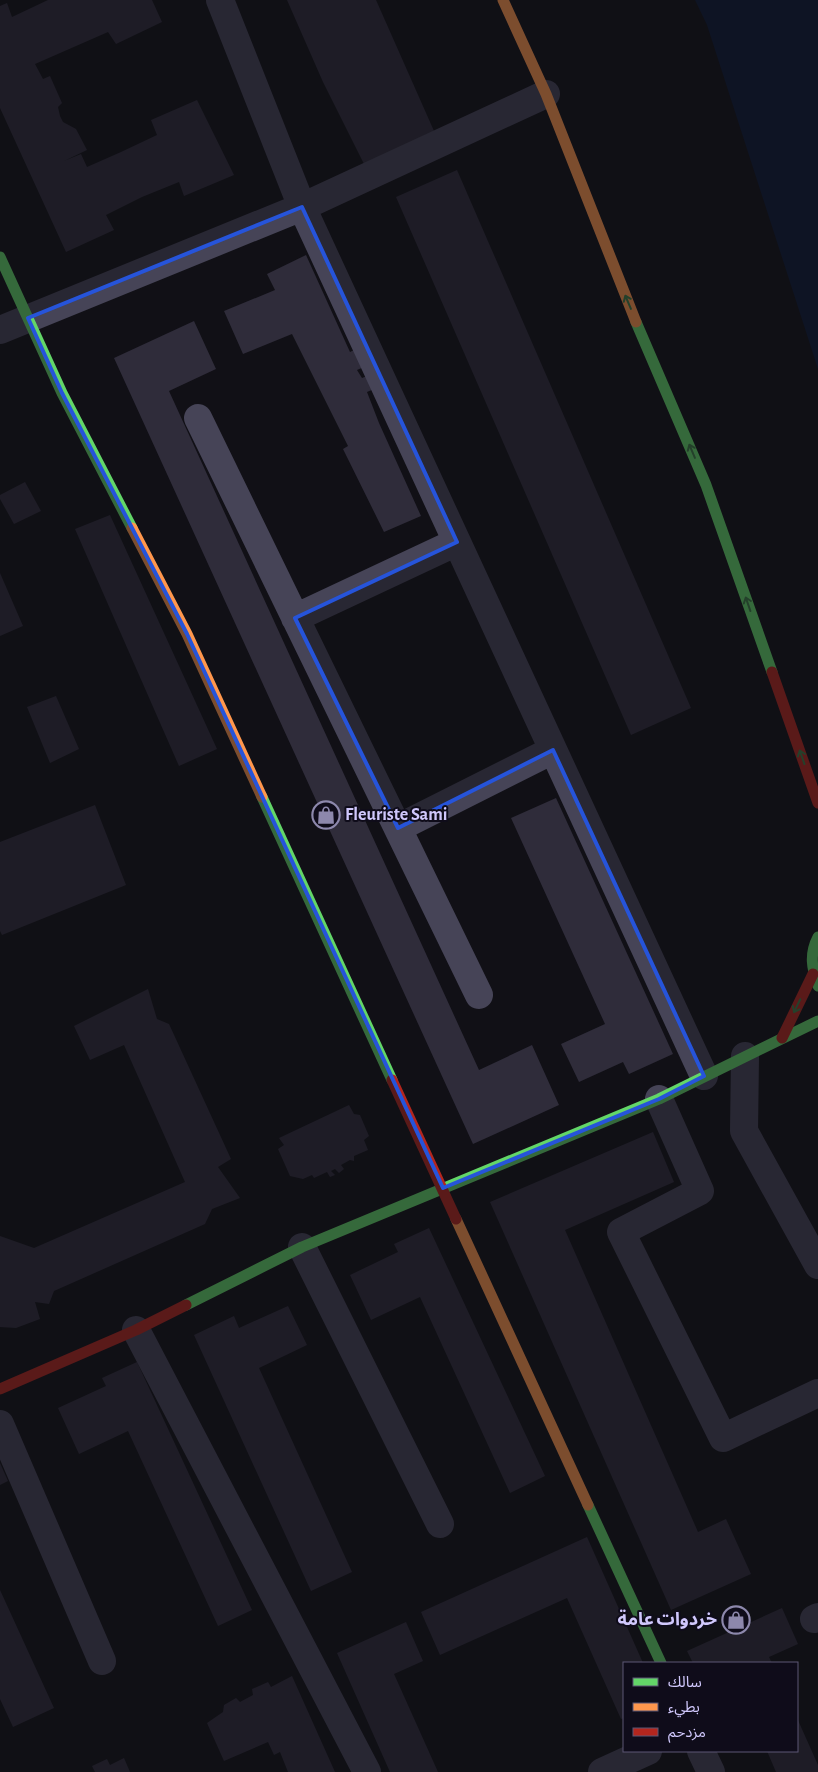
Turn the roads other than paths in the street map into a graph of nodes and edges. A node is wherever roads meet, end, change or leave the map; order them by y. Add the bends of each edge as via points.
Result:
1 (220, 0) edge
2 (503, 0) edge
3 (546, 94) junction
4 (302, 207) junction
5 (0, 257) edge
6 (28, 318) junction
7 (0, 330) edge
8 (198, 418) dead end
9 (456, 542) junction
10 (295, 618) junction
11 (553, 750) junction
12 (818, 803) edge
13 (398, 828) junction
14 (818, 937) edge
15 (813, 974) junction
16 (818, 986) edge
17 (479, 995) dead end
18 (818, 1021) edge
19 (782, 1038) junction
20 (745, 1056) junction
21 (704, 1076) junction
22 (659, 1099) junction
23 (443, 1188) junction
24 (302, 1247) junction
25 (818, 1265) edge
26 (136, 1330) junction
27 (0, 1389) edge
28 (818, 1393) edge
29 (0, 1424) edge
30 (440, 1524) dead end
31 (102, 1661) dead end
32 (661, 1662) edge
33 (646, 1752) edge
34 (701, 1752) edge
35 (367, 1772) edge
36 (602, 1772) edge
37 (711, 1772) edge

1 - 4 street
2 - 3 street
3 - 4 street
12 -> 3 street via 706,485 622,288
4 - 6 street
4 - 9 street
5 - 6 street
6 - 7 street
6 - 23 street via 62,393 187,634
8 - 10 street
9 - 10 street
9 - 11 street
10 - 13 street
11 - 13 street
11 - 21 street
13 - 17 street
14 - 15 street via 812,958
15 - 16 street
15 -> 19 street
18 - 19 street
19 - 20 street
20 - 21 street
20 - 25 street via 744,1131
21 - 22 street
22 - 23 street
22 - 28 street via 700,1191 621,1232 723,1438
23 - 24 street
23 - 32 street
24 - 26 street
24 - 30 street
26 - 27 street
26 - 35 street
29 - 31 street
33 - 36 street
34 - 37 street

